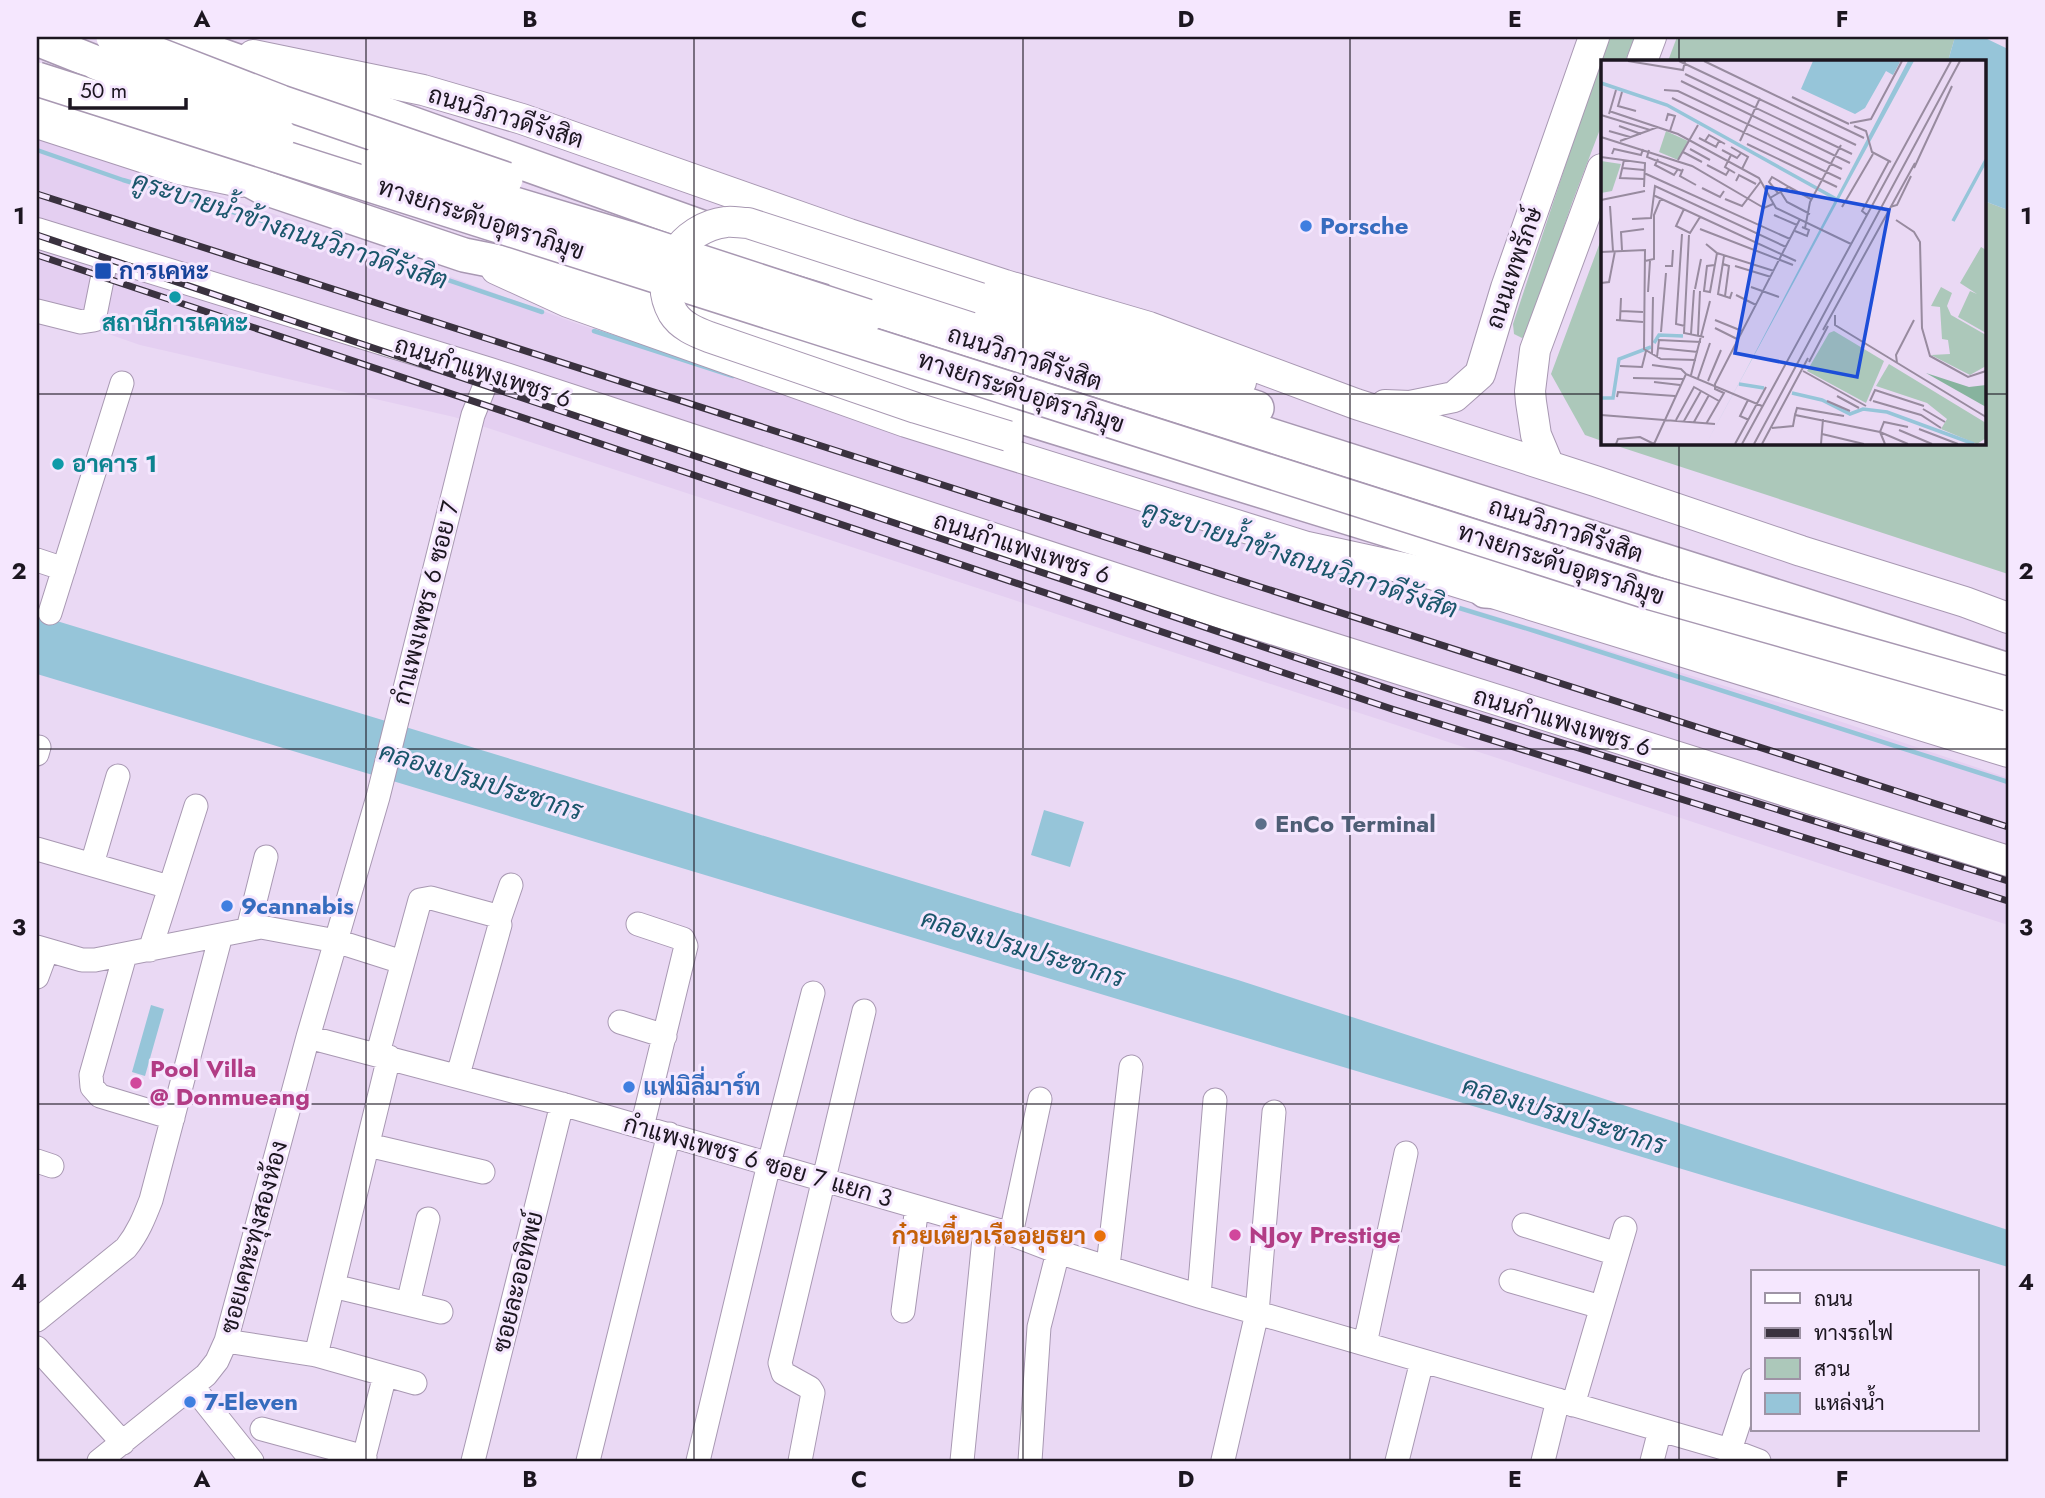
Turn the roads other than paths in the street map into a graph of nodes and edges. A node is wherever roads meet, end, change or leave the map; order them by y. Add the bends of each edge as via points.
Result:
1 (113, 37) edge
2 (170, 37) edge
3 (192, 37) edge
4 (1594, 37) edge
5 (1651, 37) edge
6 (37, 39) edge
7 (1642, 60) edge
8 (37, 65) edge
9 (37, 79) edge
10 (37, 96) edge
11 (37, 123) edge
12 (1601, 172) edge
13 (262, 187) junction
14 (37, 233) edge
15 (628, 238) junction
16 (107, 255) junction
17 (464, 255) junction
18 (37, 311) edge
19 (884, 312) junction
20 (1491, 335) junction
21 (1048, 338) junction
22 (1535, 350) junction
23 (490, 373) junction
24 (122, 383) dead end
25 (1356, 404) junction
26 (1549, 466) junction
27 (1595, 481) junction
28 (37, 560) edge
29 (64, 569) junction
30 (1431, 574) junction
31 (1485, 591) junction
32 (1616, 599) junction
33 (50, 613) dead end
34 (2008, 618) edge
35 (2008, 646) edge
36 (2008, 671) edge
37 (2008, 694) edge
38 (2008, 721) edge
39 (2008, 752) edge
40 (118, 776) dead end
41 (196, 806) dead end
42 (37, 849) edge
43 (267, 857) dead end
44 (2008, 861) edge
45 (92, 864) junction
46 (511, 885) dead end
47 (169, 887) junction
48 (499, 920) junction
49 (638, 924) dead end
50 (248, 929) junction
51 (222, 935) junction
52 (336, 942) junction
53 (42, 948) edge
54 (150, 950) junction
55 (125, 955) junction
56 (402, 962) junction
57 (37, 977) edge
58 (813, 993) dead end
59 (863, 1011) dead end
60 (620, 1022) dead end
61 (665, 1036) junction
62 (308, 1037) junction
63 (383, 1055) junction
64 (1131, 1067) dead end
65 (458, 1074) junction
66 (1040, 1099) dead end
67 (1215, 1100) dead end
68 (562, 1104) junction
69 (1274, 1112) dead end
70 (173, 1118) junction
71 (642, 1127) junction
72 (668, 1134) junction
73 (368, 1145) junction
74 (1406, 1153) dead end
75 (769, 1164) junction
76 (483, 1172) dead end
77 (823, 1179) junction
78 (917, 1207) junction
79 (428, 1219) dead end
80 (1524, 1225) dead end
81 (1625, 1227) dead end
82 (985, 1228) junction
83 (1011, 1234) junction
84 (1058, 1251) junction
85 (1617, 1254) junction
86 (1108, 1266) junction
87 (1511, 1281) dead end
88 (333, 1286) junction
89 (1199, 1296) junction
90 (408, 1304) junction
91 (1601, 1307) junction
92 (903, 1311) dead end
93 (441, 1312) dead end
94 (1257, 1313) junction
95 (37, 1320) edge
96 (226, 1341) junction
97 (1365, 1344) junction
98 (39, 1355) edge
99 (316, 1355) junction
100 (1422, 1361) junction
101 (385, 1375) junction
102 (415, 1383) dead end
103 (1751, 1386) edge
104 (193, 1387) junction
105 (1565, 1402) junction
106 (262, 1429) dead end
107 (1660, 1430) junction
108 (123, 1443) junction
109 (1730, 1450) junction
110 (364, 1459) edge
111 (1223, 1460) edge
112 (99, 1461) edge
113 (252, 1461) edge
114 (473, 1461) edge
115 (588, 1461) edge
116 (698, 1461) edge
117 (800, 1461) edge
118 (962, 1461) edge
119 (1030, 1461) edge
120 (1397, 1461) edge
121 (1543, 1461) edge
122 (1652, 1461) edge
123 (1759, 1461) edge

1 - 15 highway, ทางยกระดับอุตราภิมุข, bridge via 281,102 512,181
2 - 21 highway via 724,235
3 - 25 main road, ถนนวิภาวดีรังสิต via 244,53 423,90 522,119 862,238 1149,327
4 - 20 main road, ถนนเทพรักษ์
5 - 7 main road
6 - 15 highway, ทางยกระดับอุตราภิมุข, bridge via 267,130
8 - 19 highway, ถนนวิภาวดีรังสิต via 146,99 557,207
9 - 37 highway, ทางยกระดับอุตราภิมุข, bridge via 1635,588
10 - 13 highway, ถนนวิภาวดีรังสิต via 185,145
11 - 13 main road, ถนนวิภาวดีรังสิต via 179,169
12 - 22 main road, ถนนเทพรักษ์
13 - 17 highway, ถนนวิภาวดีรังสิต
14 - 16 main road, ถนนกำแพงเพชร 6
15 - 36 highway, ทางยกระดับอุตราภิมุข, bridge via 1647,566
16 - 18 street via 94,320 81,322
16 - 23 main road, ถนนกำแพงเพชร 6
17 - 30 main road, ถนนวิภาวดีรังสิต via 568,302 906,422 1307,547
17 - 32 highway, ถนนวิภาวดีรังสิต via 554,273
19 - 21 highway
19 - 36 highway, ถนนวิภาวดีรังสิต
20 - 22 main road via 1512,348
20 - 25 main road, ถนนเทพรักษ์ via 1480,374 1454,397 1409,406
21 - 35 highway via 1835,595
22 - 26 main road, ถนนเทพรักษ์ via 1531,402 1536,435
23 - 44 main road, ถนนกำแพงเพชร 6 via 1218,612
23 - 52 street, กำแพงเพชร 6 ซอย 7 via 473,415 380,787
24 - 29 street
25 - 26 main road, ถนนวิภาวดีรังสิต
26 - 27 main road, ถนนวิภาวดีรังสิต
27 - 30 main road, bridge via 1495,462 748,223 725,222 698,232 677,247 667,270 667,295 674,314 688,328 916,408 1364,548
27 - 34 main road, ถนนวิภาวดีรังสิต
28 - 29 street
29 - 33 street
30 - 31 main road, ถนนวิภาวดีรังสิต
31 - 32 highway
31 - 39 main road, ถนนวิภาวดีรังสิต
32 - 38 highway, ถนนวิภาวดีรังสิต
40 - 45 street
41 - 47 street
42 - 45 street
43 - 50 street
45 - 47 street
46 - 48 street
47 - 54 street
48 - 56 street via 430,898 420,900
48 - 65 street
49 - 61 street via 683,939 686,946
50 - 51 street
50 - 52 street via 270,928
51 - 54 street
51 - 70 street
52 - 56 street
52 - 62 street, กำแพงเพชร 6 ซอย 7
53 - 55 street via 82,960
53 - 57 street
54 - 55 street
55 - 70 street via 91,1075 92,1087 100,1096
56 - 63 street
58 - 75 street
59 - 77 street
60 - 61 street
61 - 71 street
62 - 63 street, กำแพงเพชร 6 ซอย 7 แยก 3
62 - 96 street, ซอยเคหะทุ่งสองห้อง
63 - 65 street, กำแพงเพชร 6 ซอย 7 แยก 3
63 - 73 street
64 - 86 street
65 - 68 street, กำแพงเพชร 6 ซอย 7 แยก 3
66 - 83 street
67 - 89 street
68 - 71 street, กำแพงเพชร 6 ซอย 7 แยก 3
68 - 114 street, ซอยละออทิพย์
69 - 94 street
70 - 95 street via 151,1200 136,1234 126,1248
71 - 72 street, กำแพงเพชร 6 ซอย 7 แยก 3
72 - 75 street, กำแพงเพชร 6 ซอย 7 แยก 3
72 - 115 street
73 - 76 street
73 - 88 street
74 - 97 street
75 - 77 street, กำแพงเพชร 6 ซอย 7 แยก 3
75 - 116 street
77 - 78 street, กำแพงเพชร 6 ซอย 7 แยก 3
77 - 117 street via 780,1363 783,1373 813,1393
78 - 82 street, กำแพงเพชร 6 ซอย 7 แยก 3
78 - 92 street
79 - 90 street
80 - 85 street
81 - 85 street
82 - 83 street, กำแพงเพชร 6 ซอย 7 แยก 3
82 - 118 street
83 - 84 street, กำแพงเพชร 6 ซอย 7 แยก 3
84 - 86 street, กำแพงเพชร 6 ซอย 7 แยก 3
84 - 119 street via 1039,1327
85 - 91 street
86 - 89 street, กำแพงเพชร 6 ซอย 7 แยก 3
87 - 91 street
88 - 90 street
88 - 99 street
89 - 94 street, กำแพงเพชร 6 ซอย 7 แยก 3
90 - 93 street
91 - 105 street
94 - 97 street, กำแพงเพชร 6 ซอย 7 แยก 3
94 - 111 street
96 - 99 street
96 - 104 street, ซอยเคหะทุ่งสองห้อง via 216,1361
97 - 100 street, กำแพงเพชร 6 ซอย 7 แยก 3
98 - 108 street
99 - 101 street
100 - 105 street, กำแพงเพชร 6 ซอย 7 แยก 3
100 - 120 street
101 - 102 street
101 - 110 street
103 - 109 street
104 - 108 street
104 - 113 street
105 - 107 street, กำแพงเพชร 6 ซอย 7 แยก 3
105 - 121 street
106 - 110 street
107 - 109 street, กำแพงเพชร 6 ซอย 7 แยก 3
107 - 122 street
108 - 112 street
109 - 123 street, กำแพงเพชร 6 ซอย 7 แยก 3

